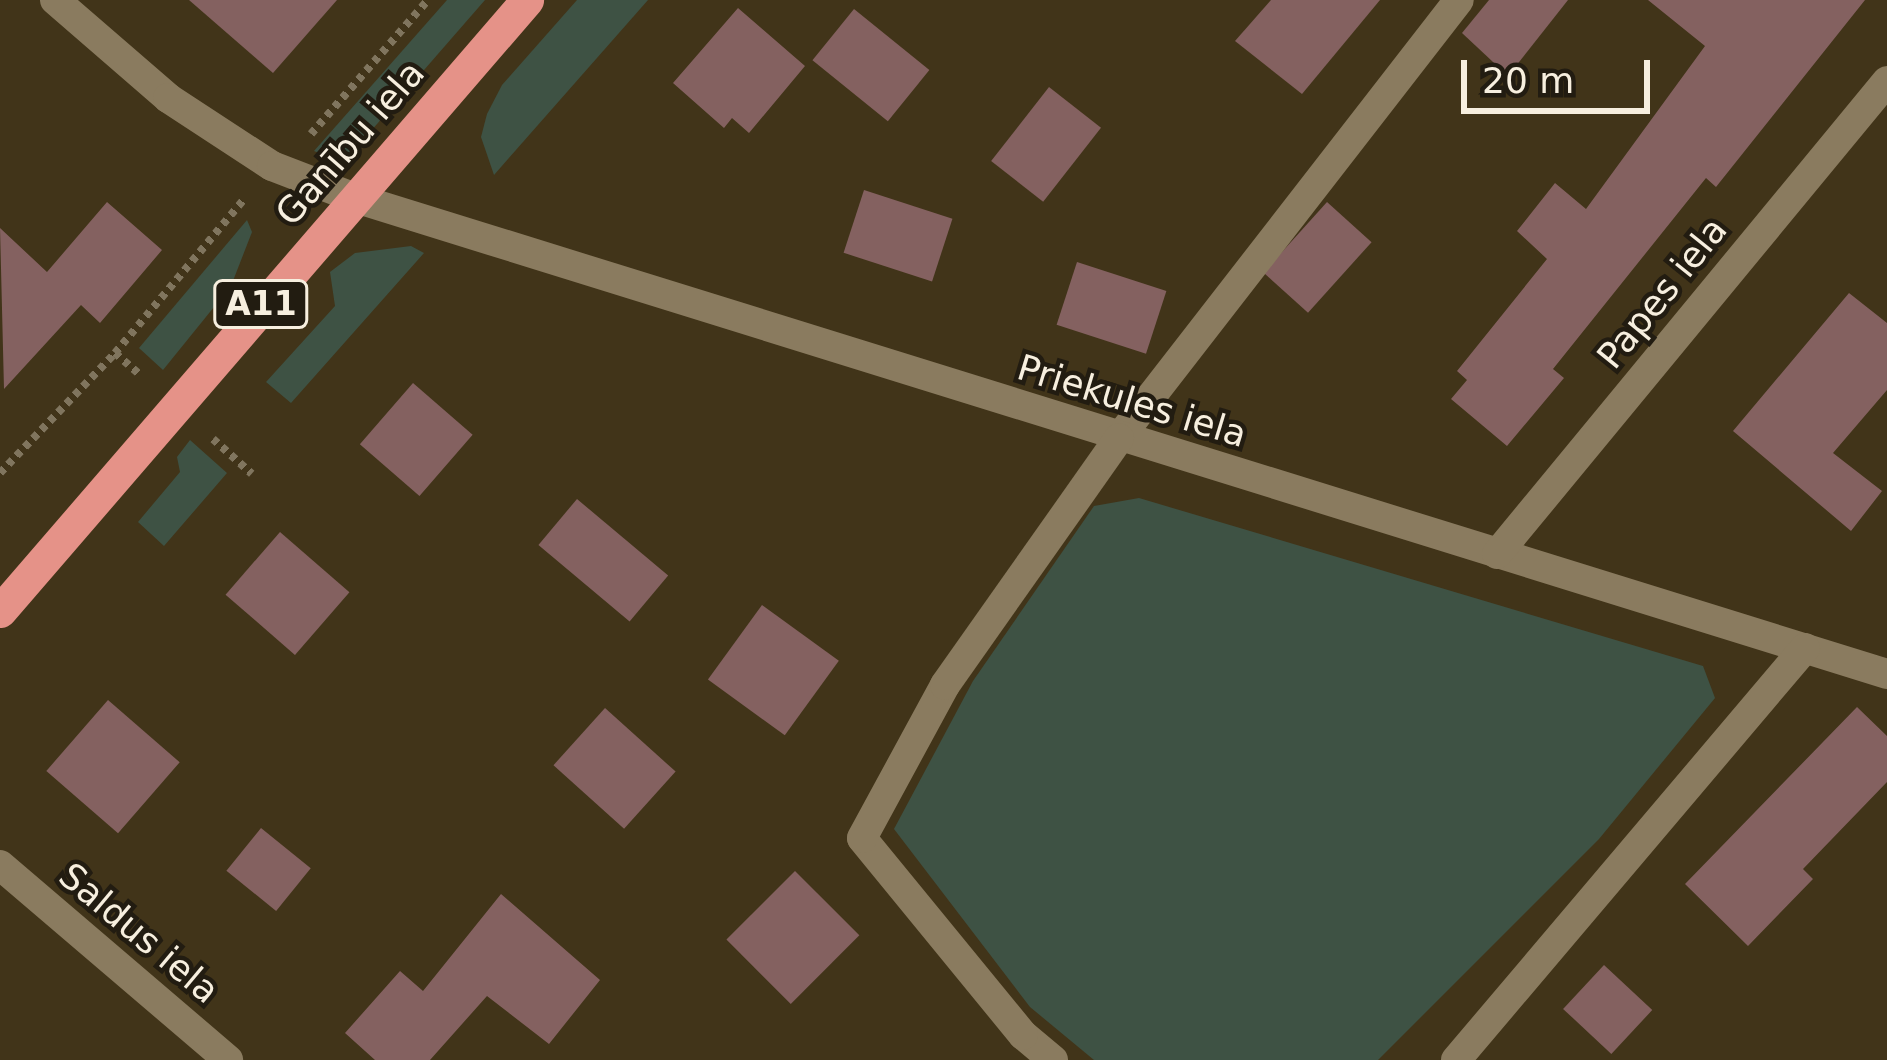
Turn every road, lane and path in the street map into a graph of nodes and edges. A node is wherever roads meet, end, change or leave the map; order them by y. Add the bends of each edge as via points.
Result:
1 (56, 0) edge
2 (428, 0) edge
3 (527, 0) edge
4 (1459, 0) edge
5 (1887, 81) edge
6 (272, 166) junction
7 (355, 198) junction
8 (115, 353) junction
9 (141, 377) dead end
10 (205, 431) dead end
11 (1119, 438) junction
12 (0, 473) edge
13 (253, 474) dead end
14 (1497, 554) junction
15 (0, 611) edge
16 (1805, 648) junction
17 (1887, 674) edge
18 (0, 866) edge
19 (228, 1060) edge
20 (1053, 1060) edge
21 (1456, 1060) edge

1 - 6 street, Priekules iela via 168,98
2 - 6 path via 304,143
3 - 7 highway, Ganību iela / A11
4 - 11 street
5 - 14 street, Papes iela
6 - 7 street, Priekules iela
6 - 8 path
7 - 11 street, Priekules iela
7 - 15 highway, Ganību iela / A11
8 - 9 path
8 - 12 path
10 - 13 path
11 - 14 street, Priekules iela
11 - 20 street via 945,685 862,838 1023,1035
14 - 16 street, Priekules iela
16 - 17 street, Priekules iela
16 - 21 street
18 - 19 street, Saldus iela

